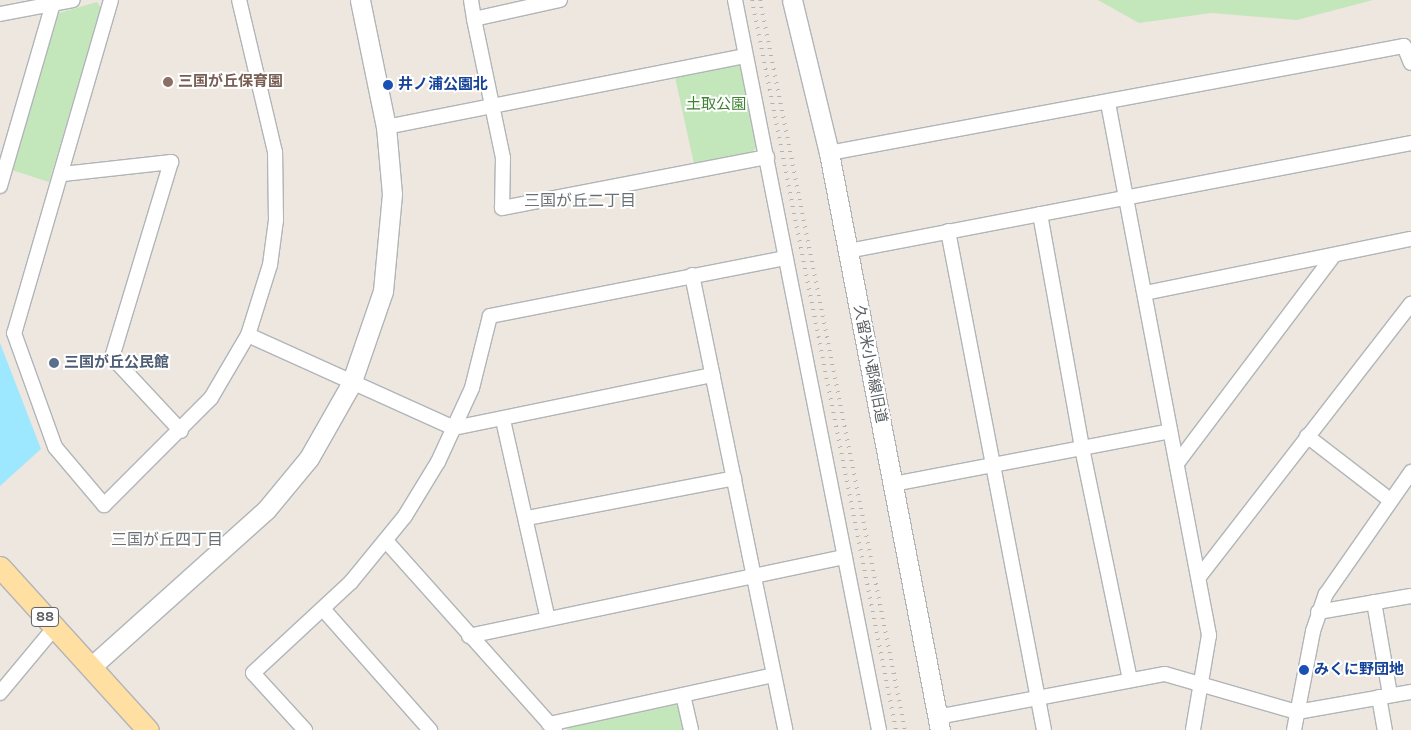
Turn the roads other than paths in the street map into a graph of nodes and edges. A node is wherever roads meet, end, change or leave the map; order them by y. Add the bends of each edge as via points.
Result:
1 (73, 0) edge
2 (111, 0) edge
3 (239, 0) edge
4 (360, 0) edge
5 (471, 0) edge
6 (560, 0) edge
7 (735, 0) edge
8 (792, 0) edge
9 (53, 4) junction
10 (0, 14) edge
11 (474, 18) junction
12 (745, 56) junction
13 (1411, 63) edge
14 (1108, 103) junction
15 (495, 109) junction
16 (386, 127) junction
17 (1411, 143) edge
18 (829, 153) junction
19 (767, 157) junction
20 (63, 174) junction
21 (0, 186) edge
22 (1128, 197) junction
23 (1040, 214) junction
24 (948, 232) junction
25 (1411, 239) edge
26 (848, 251) junction
27 (1333, 256) junction
28 (785, 258) junction
29 (692, 275) junction
30 (1145, 293) junction
31 (1411, 304) edge
32 (248, 335) junction
33 (713, 375) junction
34 (351, 384) junction
35 (503, 420) junction
36 (454, 428) junction
37 (181, 431) junction
38 (1170, 431) junction
39 (1308, 436) junction
40 (1082, 448) junction
41 (1178, 462) junction
42 (994, 464) junction
43 (1411, 472) edge
44 (734, 478) junction
45 (892, 484) junction
46 (1390, 500) junction
47 (527, 518) junction
48 (387, 542) junction
49 (845, 557) junction
50 (0, 567) edge
51 (755, 574) junction
52 (1199, 577) junction
53 (1411, 596) edge
54 (1374, 602) junction
55 (323, 609) junction
56 (1318, 612) junction
57 (548, 618) junction
58 (55, 627) junction
59 (469, 636) junction
60 (92, 666) junction
61 (774, 675) junction
62 (1130, 680) junction
63 (1202, 684) junction
64 (1411, 692) edge
65 (0, 693) edge
66 (683, 695) junction
67 (1037, 696) junction
68 (1385, 696) junction
69 (1298, 712) junction
70 (938, 724) edge
71 (552, 727) edge
72 (148, 730) edge
73 (304, 730) edge
74 (430, 730) edge
75 (691, 730) edge
76 (785, 730) edge
77 (879, 730) edge
78 (1044, 730) edge
79 (1193, 730) edge
80 (1294, 730) edge
81 (1385, 730) edge

1 - 9 street
2 - 20 street
3 - 32 street via 275,152 276,220 270,265
4 - 16 street
5 - 11 street
6 - 11 street
7 - 12 street
8 - 18 street, 久留米小郡線旧道
9 - 10 street
9 - 21 street
11 - 15 street
12 - 15 street
12 - 19 street
13 - 14 street via 1404,46
14 - 18 street
14 - 22 street
15 - 16 street
15 - 19 street via 503,158 502,208
16 - 34 street via 392,194 383,291
17 - 22 street
18 - 26 street, 久留米小郡線旧道
19 - 28 street
20 - 37 street via 171,162 112,357
20 - 37 street via 14,333 44,424 55,447 104,505
22 - 23 street
22 - 30 street
23 - 24 street
23 - 40 street
24 - 26 street
24 - 42 street
25 - 27 street
26 - 45 street, 久留米小郡線旧道
27 - 30 street
27 - 41 street
28 - 29 street
28 - 49 street
29 - 33 street
29 - 36 street via 490,316 484,353
30 - 38 street
31 - 39 street
32 - 34 street
32 - 37 street via 211,398
33 - 35 street
33 - 44 street
34 - 36 street
34 - 60 street via 309,458 266,510
35 - 36 street
35 - 47 street
36 - 48 street via 438,462
38 - 40 street
38 - 41 street
39 - 46 street
39 - 52 street
40 - 42 street
40 - 62 street
41 - 52 street
42 - 45 street
42 - 67 street
43 - 46 street
44 - 47 street
44 - 51 street
45 - 70 street, 久留米小郡線旧道
46 - 56 street via 1343,565
47 - 57 street
48 - 55 street
48 - 59 street
49 - 51 street
49 - 77 street
50 - 58 main road, 88
51 - 57 street
51 - 61 street
52 - 63 street via 1209,636
53 - 54 street
54 - 56 street
54 - 68 street
55 - 73 street via 253,672
55 - 74 street
56 - 69 street
57 - 59 street
58 - 60 main road, 88
58 - 65 street
59 - 71 street
60 - 72 main road, 88
61 - 66 street
61 - 76 street
62 - 63 street via 1165,674
62 - 67 street
63 - 69 street
63 - 79 street
64 - 68 street
66 - 71 street
66 - 75 street
67 - 70 street
67 - 78 street
68 - 69 street
68 - 81 street
69 - 80 street

